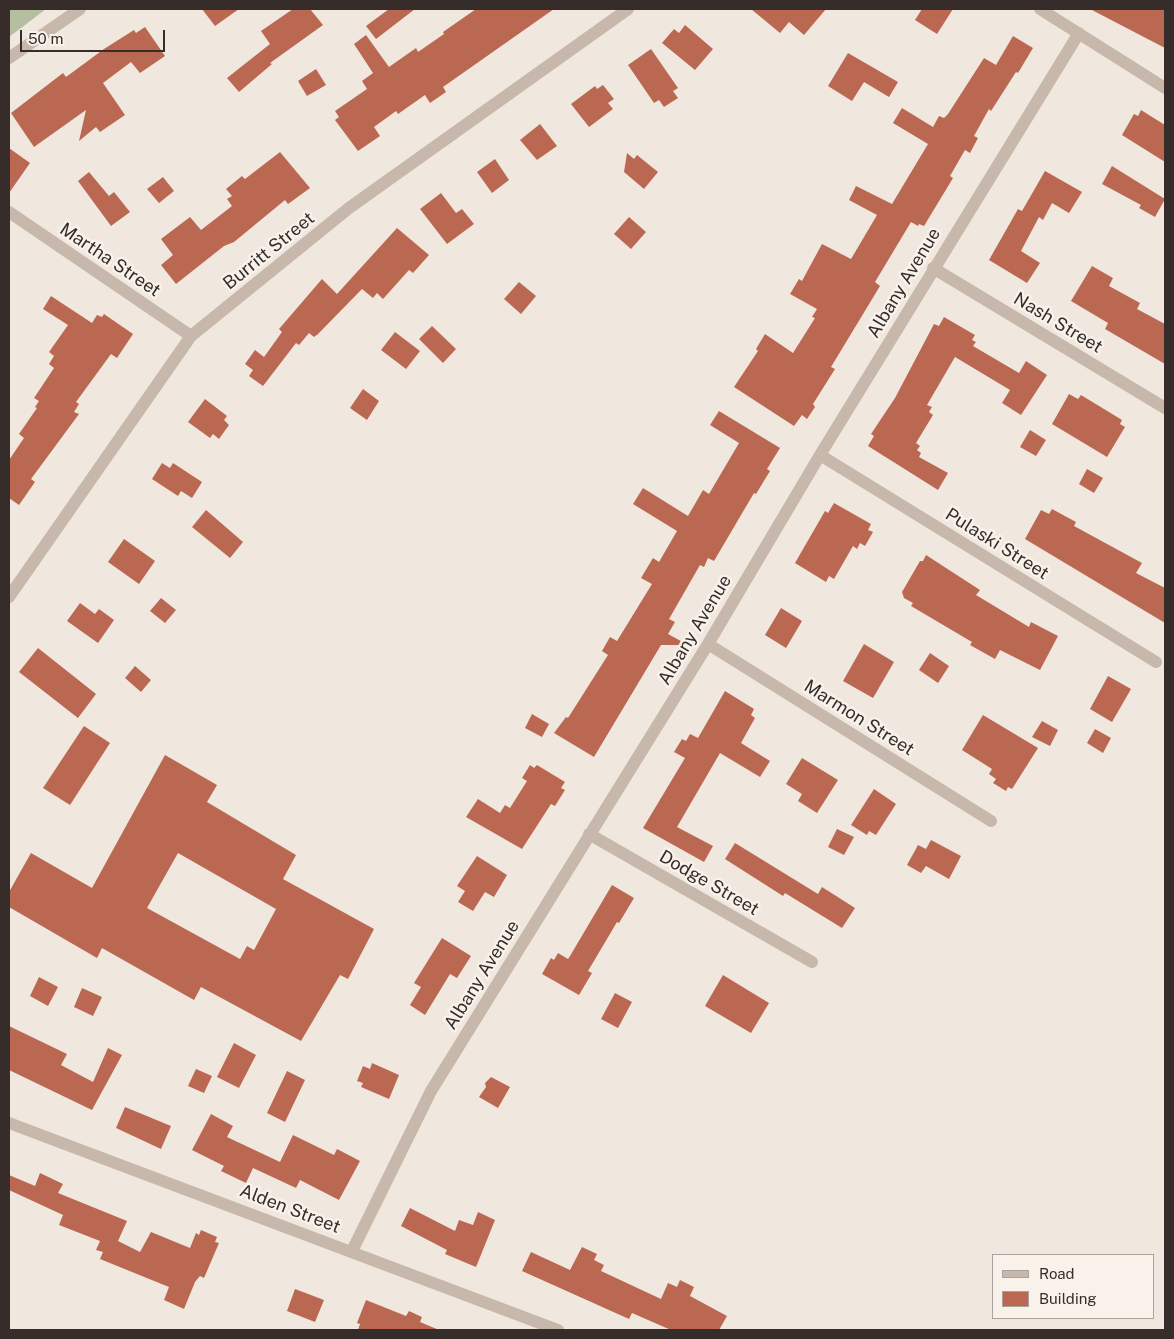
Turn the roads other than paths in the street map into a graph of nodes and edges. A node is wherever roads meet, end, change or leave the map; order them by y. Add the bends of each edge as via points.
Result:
1 (80, 9) edge
2 (628, 9) edge
3 (1042, 10) edge
4 (1078, 33) junction
5 (9, 58) edge
6 (1165, 88) edge
7 (9, 212) edge
8 (933, 268) junction
9 (191, 336) junction
10 (1165, 408) edge
11 (820, 455) junction
12 (9, 598) edge
13 (708, 644) junction
14 (1156, 662) dead end
15 (991, 821) dead end
16 (589, 834) junction
17 (812, 962) dead end
18 (9, 1123) edge
19 (352, 1251) junction
20 (558, 1330) edge

1 - 5 street
2 - 9 street, Burritt Street via 349,208
3 - 4 street
4 - 6 street
4 - 8 street, Albany Avenue
7 - 9 street, Martha Street
8 - 10 street, Nash Street
8 - 11 street, Albany Avenue
9 - 12 street, Burritt Street
11 - 13 street, Albany Avenue
11 - 14 street, Pulaski Street
13 - 15 street, Marmon Street
13 - 16 street, Albany Avenue
16 - 17 street, Dodge Street
16 - 19 street, Albany Avenue via 431,1091
18 - 19 street, Alden Street
19 - 20 street, Alden Street

